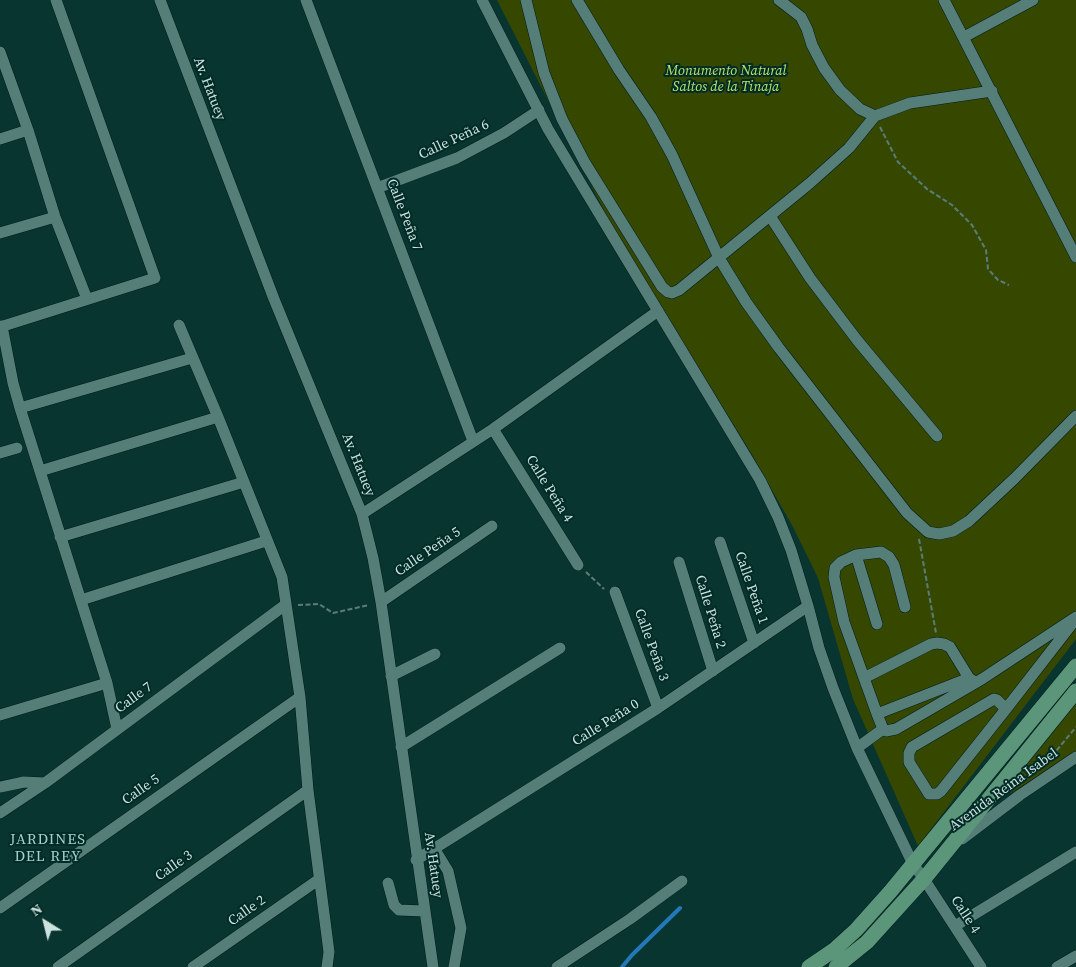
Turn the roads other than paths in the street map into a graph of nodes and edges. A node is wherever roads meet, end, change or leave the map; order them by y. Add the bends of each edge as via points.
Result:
1 (56, 0) edge
2 (160, 0) edge
3 (306, 0) edge
4 (482, 0) edge
5 (526, 0) edge
6 (578, 0) edge
7 (780, 0) edge
8 (944, 0) edge
9 (1033, 0) edge
10 (964, 37) junction
11 (1, 58) edge
12 (992, 91) junction
13 (539, 110) junction
14 (875, 116) junction
15 (28, 130) junction
16 (0, 139) edge
17 (377, 188) junction
18 (770, 216) junction
19 (55, 218) junction
20 (0, 233) edge
21 (1076, 257) edge
22 (719, 258) junction
23 (87, 299) junction
24 (658, 311) junction
25 (179, 325) dead end
26 (1, 326) edge
27 (192, 358) junction
28 (20, 408) junction
29 (1076, 416) edge
30 (218, 417) junction
31 (493, 429) junction
32 (937, 436) dead end
33 (474, 442) junction
34 (17, 448) dead end
35 (0, 453) edge
36 (40, 471) junction
37 (244, 482) junction
38 (362, 514) junction
39 (492, 526) dead end
40 (60, 537) junction
41 (266, 541) junction
42 (720, 542) dead end
43 (856, 555) junction
44 (679, 562) dead end
45 (578, 565) road end
46 (615, 592) road end
47 (81, 600) junction
48 (381, 602) junction
49 (285, 605) junction
50 (808, 606) junction
51 (905, 607) dead end
52 (1076, 618) edge
53 (877, 624) dead end
54 (754, 643) junction
55 (560, 648) dead end
56 (435, 654) dead end
57 (1076, 666) edge
58 (713, 671) junction
59 (391, 676) junction
60 (864, 678) junction
61 (972, 680) junction
62 (107, 683) junction
63 (1076, 691) edge
64 (300, 697) junction
65 (658, 708) junction
66 (1006, 708) junction
67 (877, 714) junction
68 (0, 715) edge
69 (117, 729) junction
70 (883, 729) junction
71 (401, 747) junction
72 (857, 748) junction
73 (1076, 757) edge
74 (45, 783) junction
75 (0, 787) edge
76 (308, 790) junction
77 (0, 813) edge
78 (434, 848) junction
79 (949, 849) junction
80 (1076, 852) edge
81 (416, 860) junction
82 (913, 864) junction
83 (924, 879) junction
84 (318, 880) junction
85 (682, 880) dead end
86 (388, 883) dead end
87 (0, 908) edge
88 (424, 911) junction
89 (955, 926) junction
90 (1076, 956) edge
91 (58, 967) edge
92 (193, 967) edge
93 (327, 967) edge
94 (433, 967) edge
95 (454, 967) edge
96 (557, 967) edge
97 (809, 967) edge
98 (836, 967) edge
99 (981, 967) edge
100 (1057, 967) edge

1 - 23 street via 155,278
2 - 38 street, Av. Hatuey via 274,299
3 - 17 street, Calle Peña 7
4 - 13 street, Calle 4
5 - 22 street via 544,73 562,119 585,163 662,287 672,293 679,290
6 - 22 street via 672,155
7 - 14 street via 801,17 824,68 840,90 860,109
8 - 10 street
9 - 10 street
10 - 12 street
11 - 15 street
12 - 14 street via 910,103
12 - 21 street
13 - 17 street, Calle Peña 6 via 456,158
13 - 24 street, Calle 4
14 - 18 street via 848,148
15 - 16 street
15 - 19 street
17 - 33 street, Calle Peña 7
18 - 22 street
18 - 32 street via 816,286
19 - 20 street
19 - 23 street
22 - 29 street via 779,348 916,522 928,532 953,531 969,521
23 - 26 street
24 - 31 street
24 - 50 street, Calle 4 via 760,480 778,517
25 - 27 street
26 - 28 street
27 - 28 street
27 - 30 street
28 - 36 street
30 - 36 street
30 - 37 street
31 - 33 street
31 - 45 street, Calle Peña 4
33 - 38 street
34 - 35 street
36 - 40 street
37 - 40 street
37 - 41 street
38 - 48 street, Av. Hatuey
39 - 48 street, Calle Peña 5
40 - 47 street
41 - 47 street
41 - 49 street via 282,577
42 - 54 street, Calle Peña 1
43 - 51 street via 881,552 889,557
43 - 53 street
43 - 60 street via 841,562 835,568 834,576 844,622
44 - 58 street, Calle Peña 2
46 - 65 street, Calle Peña 3
47 - 62 street
48 - 59 street, Av. Hatuey
49 - 64 street
49 - 69 street, Calle 7
50 - 54 street, Calle Peña 0
50 - 72 street, Calle 4 via 821,656
52 - 61 street via 982,679
52 - 66 street
54 - 58 street, Calle Peña 0
55 - 71 street
56 - 59 street
57 - 82 main road
58 - 65 street, Calle Peña 0
59 - 71 street, Av. Hatuey
60 - 61 street via 937,643 950,648
60 - 67 street
61 - 67 street
61 - 70 street via 896,729
62 - 68 street
62 - 69 street
63 - 79 main road
64 - 76 street
64 - 87 street, Calle 5
65 - 78 street, Calle Peña 0
66 - 66 street via 941,791 929,794 909,762 912,747 994,699
67 - 70 street
69 - 74 street, Calle 7
70 - 72 street
71 - 81 street, Av. Hatuey
72 - 82 street, Calle 4
73 - 79 street, Avenida Reina Isabel via 1020,794
74 - 75 street via 24,782
74 - 77 street, Calle 7
76 - 84 street
76 - 91 street, Calle 3
78 - 81 street, Calle Peña 0
78 - 95 street via 448,871 461,928
79 - 83 main road
80 - 89 street
81 - 88 street, Av. Hatuey
82 - 83 street, Calle 4
82 - 97 main road via 856,930
83 - 89 street, Calle 4
83 - 98 main road via 867,942
84 - 92 street, Calle 2
84 - 93 street via 329,952
85 - 96 street
86 - 88 street via 394,905 400,910
88 - 94 street, Av. Hatuey
89 - 99 street, Calle 4
90 - 100 street

